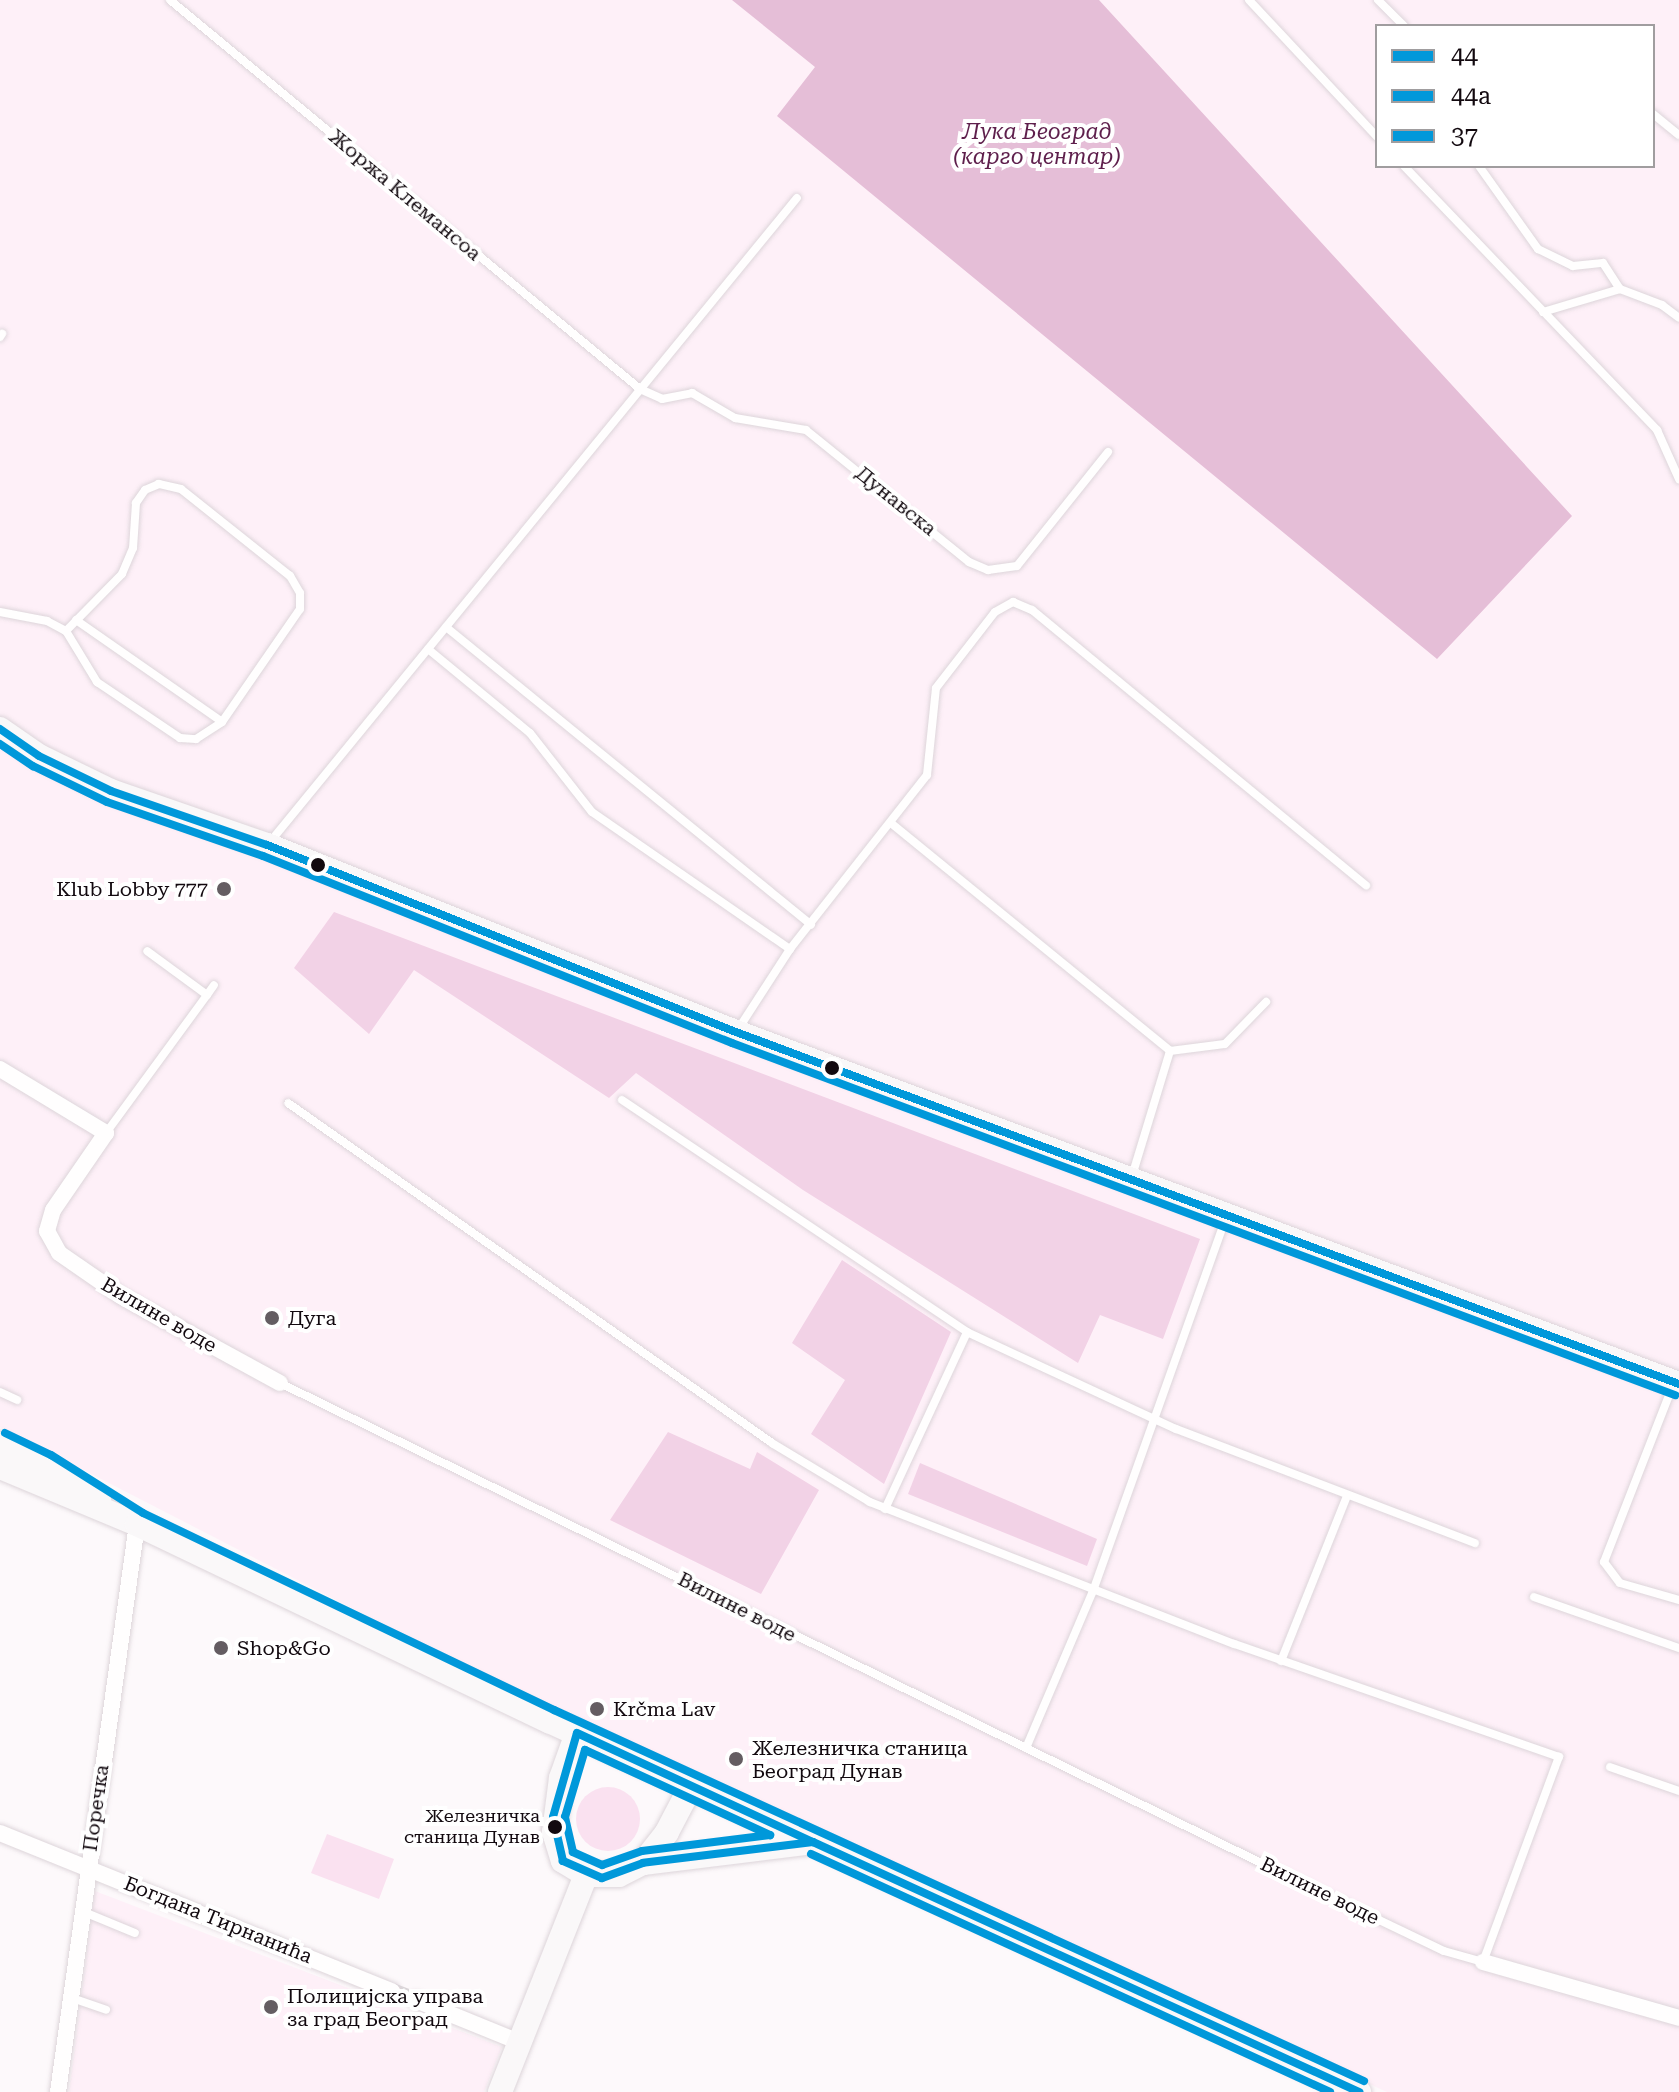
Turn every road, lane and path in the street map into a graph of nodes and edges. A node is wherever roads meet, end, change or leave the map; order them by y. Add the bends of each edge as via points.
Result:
1 (170, 0) edge
2 (1249, 0) edge
3 (1378, 0) edge
4 (1402, 24) edge
5 (1655, 116) edge
6 (1375, 135) edge
7 (1679, 135) edge
8 (1406, 168) edge
9 (1480, 168) edge
10 (797, 198) dead end
11 (1620, 289) junction
12 (1543, 312) junction
13 (1679, 318) edge
14 (640, 389) junction
15 (1108, 452) dead end
16 (1679, 479) edge
17 (0, 612) edge
18 (76, 620) junction
19 (446, 627) junction
20 (66, 631) junction
21 (428, 649) junction
22 (222, 722) junction
23 (0, 729) edge
24 (892, 824) junction
25 (267, 845) junction
26 (1366, 885) dead end
27 (811, 925) junction
28 (790, 949) junction
29 (147, 951) dead end
30 (214, 985) dead end
31 (207, 995) junction
32 (1266, 1002) dead end
33 (736, 1032) junction
34 (1170, 1051) junction
35 (0, 1069) edge
36 (622, 1100) dead end
37 (288, 1103) dead end
38 (106, 1133) junction
39 (1131, 1179) junction
40 (1227, 1215) junction
41 (967, 1332) junction
42 (280, 1383) joint
43 (1677, 1383) edge
44 (0, 1392) edge
45 (17, 1400) dead end
46 (1155, 1419) junction
47 (0, 1444) edge
48 (0, 1467) edge
49 (1347, 1496) junction
50 (885, 1509) junction
51 (137, 1524) junction
52 (1475, 1543) dead end
53 (1093, 1591) junction
54 (1534, 1597) dead end
55 (1679, 1600) edge
56 (1679, 1648) edge
57 (1281, 1661) junction
58 (577, 1733) junction
59 (1026, 1748) junction
60 (1610, 1767) dead end
61 (691, 1786) junction
62 (1679, 1791) edge
63 (0, 1833) edge
64 (813, 1842) junction
65 (643, 1863) junction
66 (94, 1869) junction
67 (586, 1875) junction
68 (83, 1912) junction
69 (135, 1933) dead end
70 (1483, 1962) junction
71 (392, 1991) tunnel mouth
72 (72, 1998) junction
73 (416, 2000) tunnel mouth
74 (106, 2010) dead end
75 (1679, 2018) edge
76 (519, 2042) junction
77 (58, 2092) edge
78 (500, 2092) edge
79 (1359, 2092) edge

1 - 14 lane, Жоржа Клемансоа
2 - 6 lane
3 - 4 lane
5 - 7 lane
8 - 12 lane
9 - 11 lane via 1538,249 1573,266 1603,263
10 - 14 lane
11 - 12 lane
11 - 13 lane via 1662,305
12 - 16 lane via 1657,430
14 - 15 lane, Дунавска via 662,399 692,393 735,418 806,430 969,562 988,570 1017,566
14 - 19 lane
17 - 20 lane via 47,621
18 - 20 lane
18 - 22 lane
18 - 22 lane via 114,586 129,561 139,496 159,484 181,489 290,576 300,593 300,609
19 - 21 lane
19 - 27 lane
20 - 22 lane via 97,682 180,738 204,737
21 - 25 lane
21 - 28 lane via 530,733 592,812
23 - 25 street via 39,756 111,791
24 - 26 lane via 927,775 936,688 995,612 1013,602 1032,610
24 - 27 lane
24 - 34 lane
25 - 33 street
27 - 28 lane
28 - 33 lane
29 - 31 lane
30 - 31 lane
31 - 38 lane
32 - 34 lane via 1225,1044
33 - 39 street
34 - 39 lane
35 - 38 street
36 - 41 lane
37 - 50 lane via 772,1443
38 - 42 street, Вилине воде via 53,1210 50,1243 121,1296
39 - 40 street
40 - 43 street
40 - 46 lane
41 - 46 lane
41 - 50 lane
42 - 59 lane, Вилине воде
43 - 55 lane via 1604,1562 1620,1583
44 - 45 lane
46 - 49 lane
46 - 53 lane
47 - 51 street
48 - 51 street
49 - 52 lane
49 - 57 lane
50 - 53 lane
51 - 58 street
51 - 66 street, Поречка
53 - 57 lane
53 - 59 lane
54 - 56 lane
57 - 70 lane via 1559,1757
58 - 61 street
58 - 67 street via 561,1778 554,1832 563,1861
59 - 70 lane, Вилине воде via 1431,1944
60 - 62 lane
61 - 64 street
61 - 65 street
63 - 66 street, Богдана Тирнанића
64 - 65 street
64 - 79 street
65 - 67 street via 619,1875
66 - 68 street, Поречка
66 - 71 street, Богдана Тирнанића
67 - 76 street
68 - 69 lane
68 - 72 street, Поречка
70 - 75 street, Вилине воде
72 - 74 lane
72 - 77 street, Поречка
73 - 76 street
76 - 78 street

